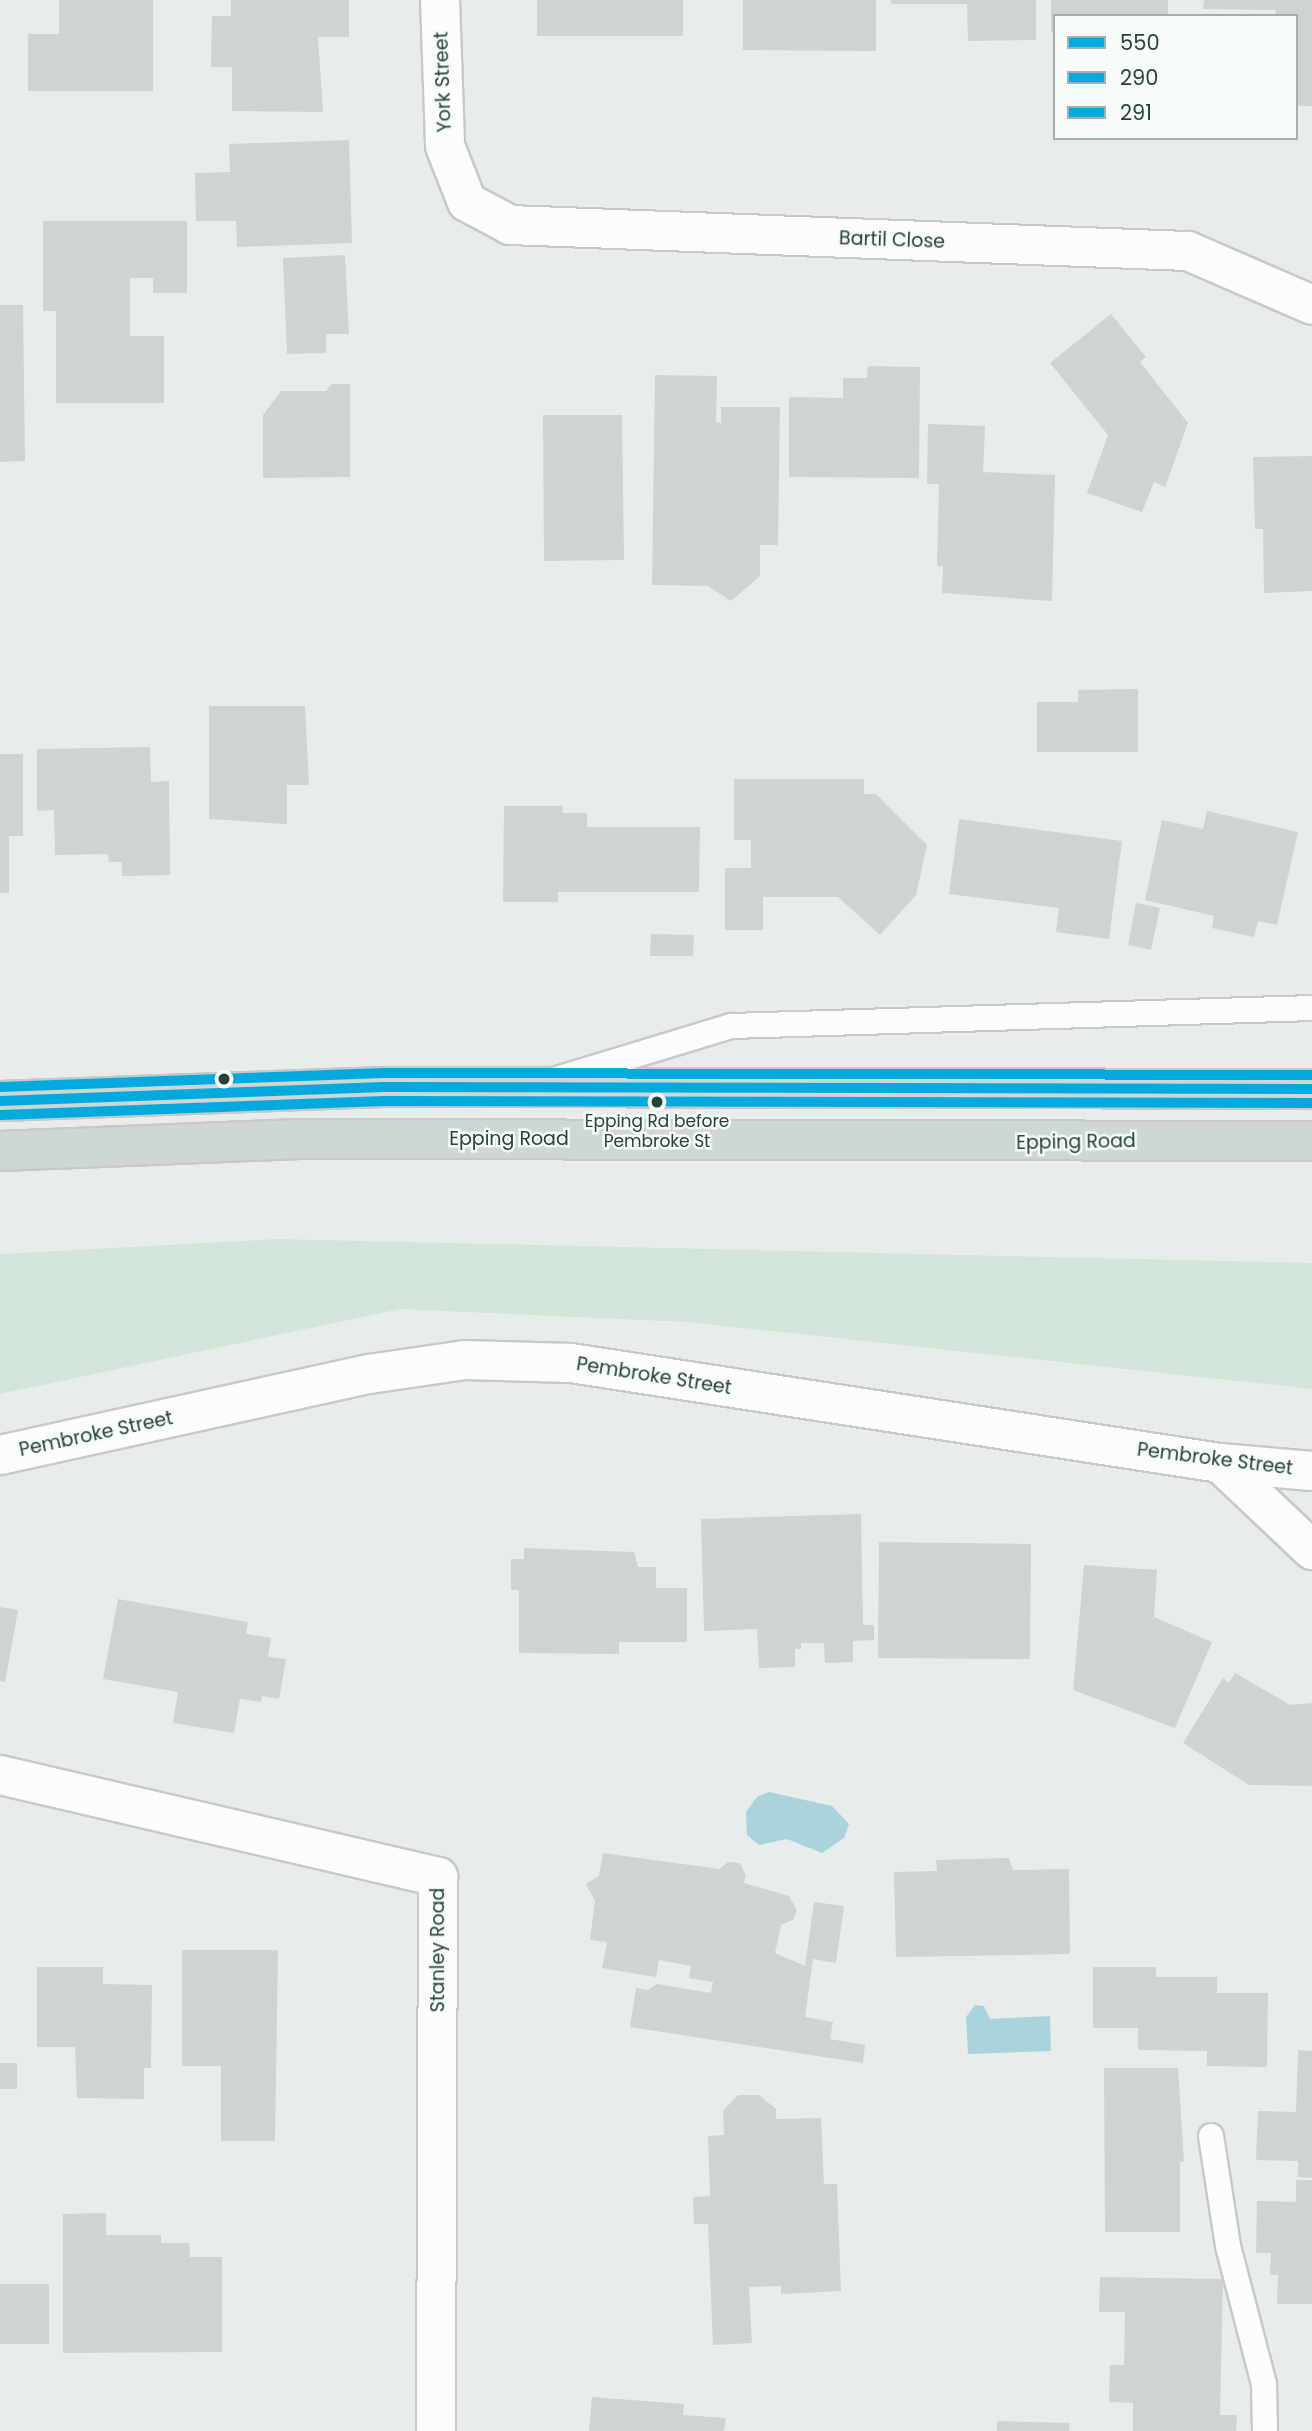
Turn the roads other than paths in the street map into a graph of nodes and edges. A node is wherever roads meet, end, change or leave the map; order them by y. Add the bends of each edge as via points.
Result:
1 (440, 0) edge
2 (467, 202) joint
3 (1312, 305) edge
4 (1312, 1008) edge
5 (1312, 1089) edge
6 (519, 1090) junction
7 (0, 1101) edge
8 (1312, 1141) edge
9 (0, 1151) edge
10 (0, 1455) edge
11 (1220, 1463) junction
12 (1312, 1471) edge
13 (1312, 1550) edge
14 (0, 1775) edge
15 (1211, 2136) dead end
16 (436, 2431) edge
17 (1265, 2431) edge

1 - 2 street, York Street via 445,146
2 - 3 street, Bartil Close via 510,225 1188,251
4 - 6 lane via 731,1026
5 - 6 main road
6 - 7 main road via 384,1087
8 - 9 main road, Epping Road via 300,1139
10 - 11 street, Pembroke Street via 369,1374 466,1360 571,1363
11 - 12 street, Pembroke Street
11 - 13 street
14 - 16 street, Stanley Road via 438,1877
15 - 17 lane via 1228,2246 1264,2384

